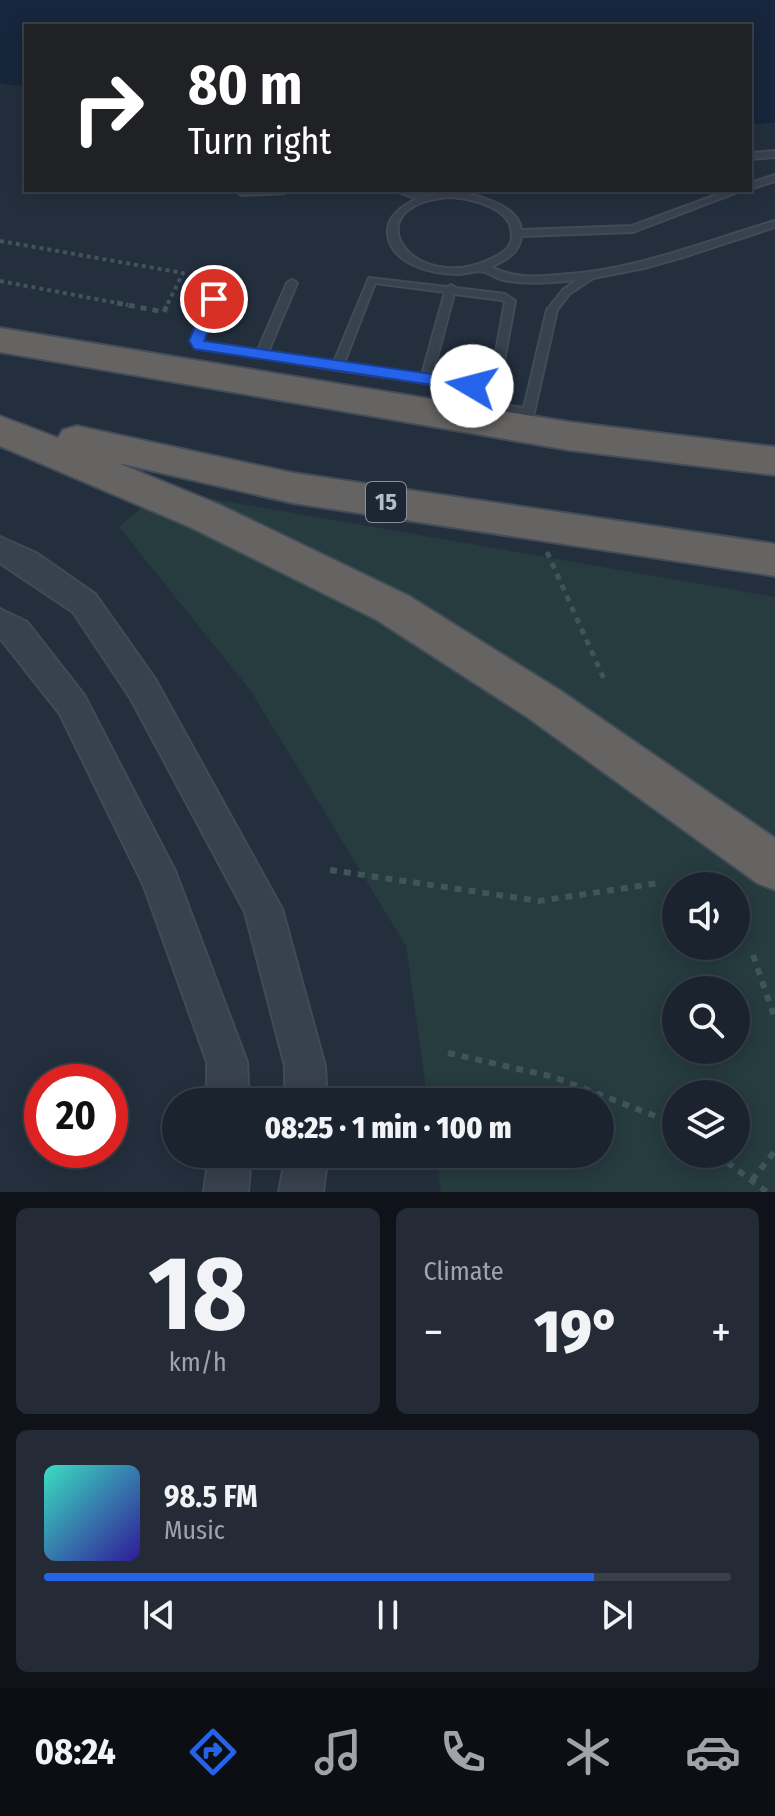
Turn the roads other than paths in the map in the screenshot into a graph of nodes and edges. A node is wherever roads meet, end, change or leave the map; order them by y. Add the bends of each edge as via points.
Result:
1 (775, 154) edge
2 (752, 156) edge
3 (775, 178) edge
4 (752, 185) edge
5 (405, 192) edge
6 (444, 192) edge
7 (732, 192) edge
8 (436, 196) junction
9 (425, 198) junction
10 (775, 224) edge
11 (518, 233) junction
12 (489, 271) junction
13 (592, 275) junction
14 (222, 279) dead end
15 (292, 283) dead end
16 (451, 288) junction
17 (487, 294) junction
18 (0, 340) edge
19 (261, 355) junction
20 (337, 367) junction
21 (426, 379) junction
22 (495, 389) junction
23 (526, 420) junction
24 (0, 423) edge
25 (0, 430) edge
26 (775, 461) edge
27 (0, 549) edge
28 (775, 560) edge
29 (0, 622) edge
30 (775, 867) edge
31 (228, 1088) edge
32 (306, 1088) edge
33 (229, 1168) edge
34 (305, 1168) edge
35 (226, 1192) edge
36 (301, 1192) edge

1 - 2 lane
3 - 4 lane
5 - 9 lane
6 - 8 lane
7 - 11 lane via 625,231
8 - 9 lane
8 - 11 lane via 492,204 510,216
9 - 12 lane via 394,224 398,249 428,267
10 - 13 lane via 663,261
11 - 12 lane via 513,249
12 - 13 lane via 506,278
12 - 17 lane
13 - 23 lane via 566,292 552,310
14 - 19 lane via 196,343
15 - 19 lane
16 - 17 lane
16 - 20 lane via 372,280
16 - 21 lane
17 - 22 lane via 510,301
18 - 23 highway
19 - 20 lane
20 - 21 lane
21 - 22 lane
22 - 23 lane via 496,407
23 - 26 highway
24 - 28 highway, 15 via 293,488
25 - 30 highway via 205,516 393,608 544,704
27 - 32 street via 84,603 150,703 263,909 305,1066
29 - 31 street via 15,631 72,705 162,883 227,1062
33 - 35 street
34 - 36 street

